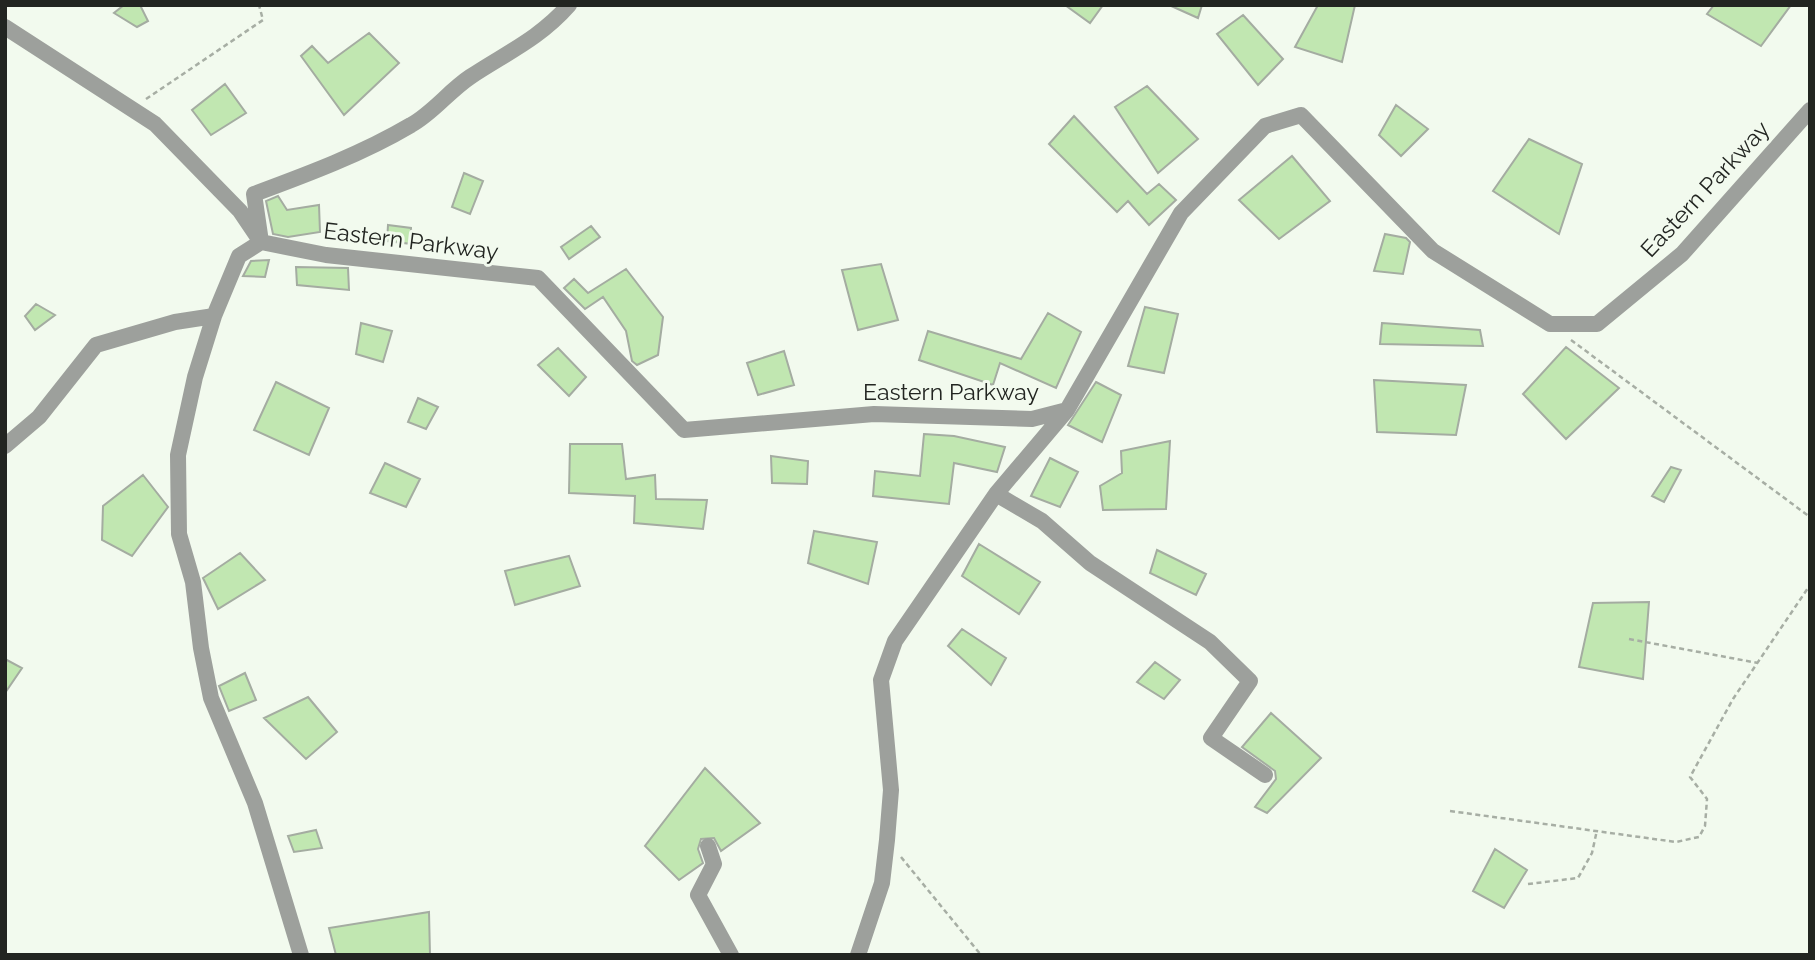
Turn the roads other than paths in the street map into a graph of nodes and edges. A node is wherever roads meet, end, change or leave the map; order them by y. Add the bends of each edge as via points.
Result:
1 (569, 5) edge
2 (5, 27) edge
3 (1810, 110) edge
4 (261, 242) junction
5 (214, 316) junction
6 (1066, 410) junction
7 (5, 446) edge
8 (996, 494) junction
9 (1265, 775) dead end
10 (708, 846) dead end
11 (301, 955) edge
12 (732, 955) edge
13 (858, 955) edge

1 - 4 street via 513,53 470,78 414,124 325,168 254,194
2 - 4 street via 155,124 240,211
3 - 6 street, Eastern Parkway via 1682,254 1597,324 1550,324 1433,251 1301,115 1265,126 1181,212
4 - 5 street via 239,256
4 - 6 street, Eastern Parkway via 326,255 538,278 684,429 874,414 1032,419
5 - 7 street via 96,345 39,417
5 - 11 street via 177,455 179,534 193,582 211,698 255,803
6 - 8 street
8 - 9 street via 1042,521 1090,563 1210,642 1250,681 1210,738
8 - 13 street via 895,641 881,680 891,790 887,840 872,921
10 - 12 street via 714,864 698,895

